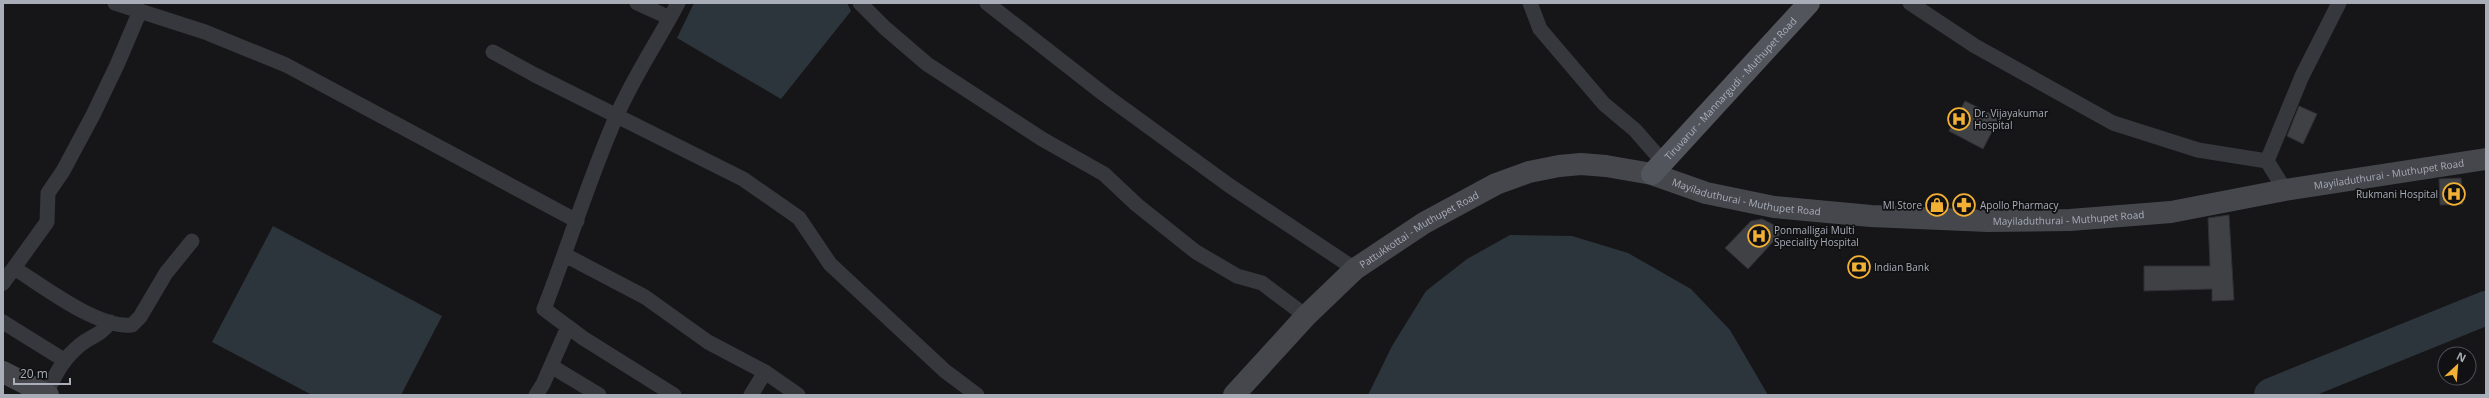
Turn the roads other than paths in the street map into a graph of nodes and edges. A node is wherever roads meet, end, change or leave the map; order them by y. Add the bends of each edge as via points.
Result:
1 (116, 3) edge
2 (637, 3) edge
3 (678, 3) edge
4 (860, 3) edge
5 (987, 3) edge
6 (1530, 3) edge
7 (1809, 3) edge
8 (1910, 3) edge
9 (2339, 3) edge
10 (140, 11) junction
11 (670, 18) junction
12 (493, 52) dead end
13 (616, 117) junction
14 (2486, 159) edge
15 (2267, 161) junction
16 (1657, 168) junction
17 (2285, 190) junction
18 (577, 220) junction
19 (192, 241) dead end
20 (565, 256) junction
21 (14, 268) junction
22 (1355, 269) junction
23 (3, 283) edge
24 (1306, 316) junction
25 (3, 322) edge
26 (110, 322) junction
27 (568, 326) junction
28 (64, 360) junction
29 (551, 366) junction
30 (3, 372) edge
31 (765, 372) junction
32 (47, 395) edge
33 (536, 395) edge
34 (599, 395) edge
35 (674, 395) edge
36 (750, 395) edge
37 (798, 395) edge
38 (977, 395) edge
39 (1234, 395) edge

1 - 10 street
2 - 11 street
3 - 11 street
4 - 24 street via 927,64 1042,139 1104,174 1137,206 1196,252 1237,276 1262,283
5 - 22 street via 1105,95 1212,172
6 - 16 street via 1540,28 1604,104 1635,130
7 - 16 main road, Tiruvarur - Mannargudi - Muthupet Road
8 - 15 street via 1975,46 2113,123 2198,150
9 - 15 street via 2302,76
10 - 18 street via 205,32 286,65
10 - 21 street via 93,115 48,193 47,222
11 - 13 street via 630,86
12 - 13 street
13 - 18 street
13 - 38 street via 743,179 799,218 830,264 945,371
14 - 17 main road, Mayiladuthurai - Muthupet Road
15 - 17 street
16 - 17 main road, Mayiladuthurai - Muthupet Road via 1706,193 1774,207 1871,216 1988,221 2070,220 2171,212
16 - 22 main road, Pattukkottai - Muthupet Road via 1581,164 1528,172 1496,184 1424,222
18 - 20 street
19 - 26 street via 166,273 140,317 132,325 121,327
20 - 27 street via 544,309
20 - 31 street via 645,297 708,342
21 - 23 street
21 - 26 street via 81,309
22 - 24 main road, Pattukkottai - Muthupet Road
24 - 39 main road, Pattukkottai - Muthupet Road
25 - 28 street
26 - 28 street via 101,334 82,343
27 - 29 street
27 - 35 street
28 - 32 street
29 - 33 street
29 - 34 street
30 - 32 main road
31 - 36 street
31 - 37 street

